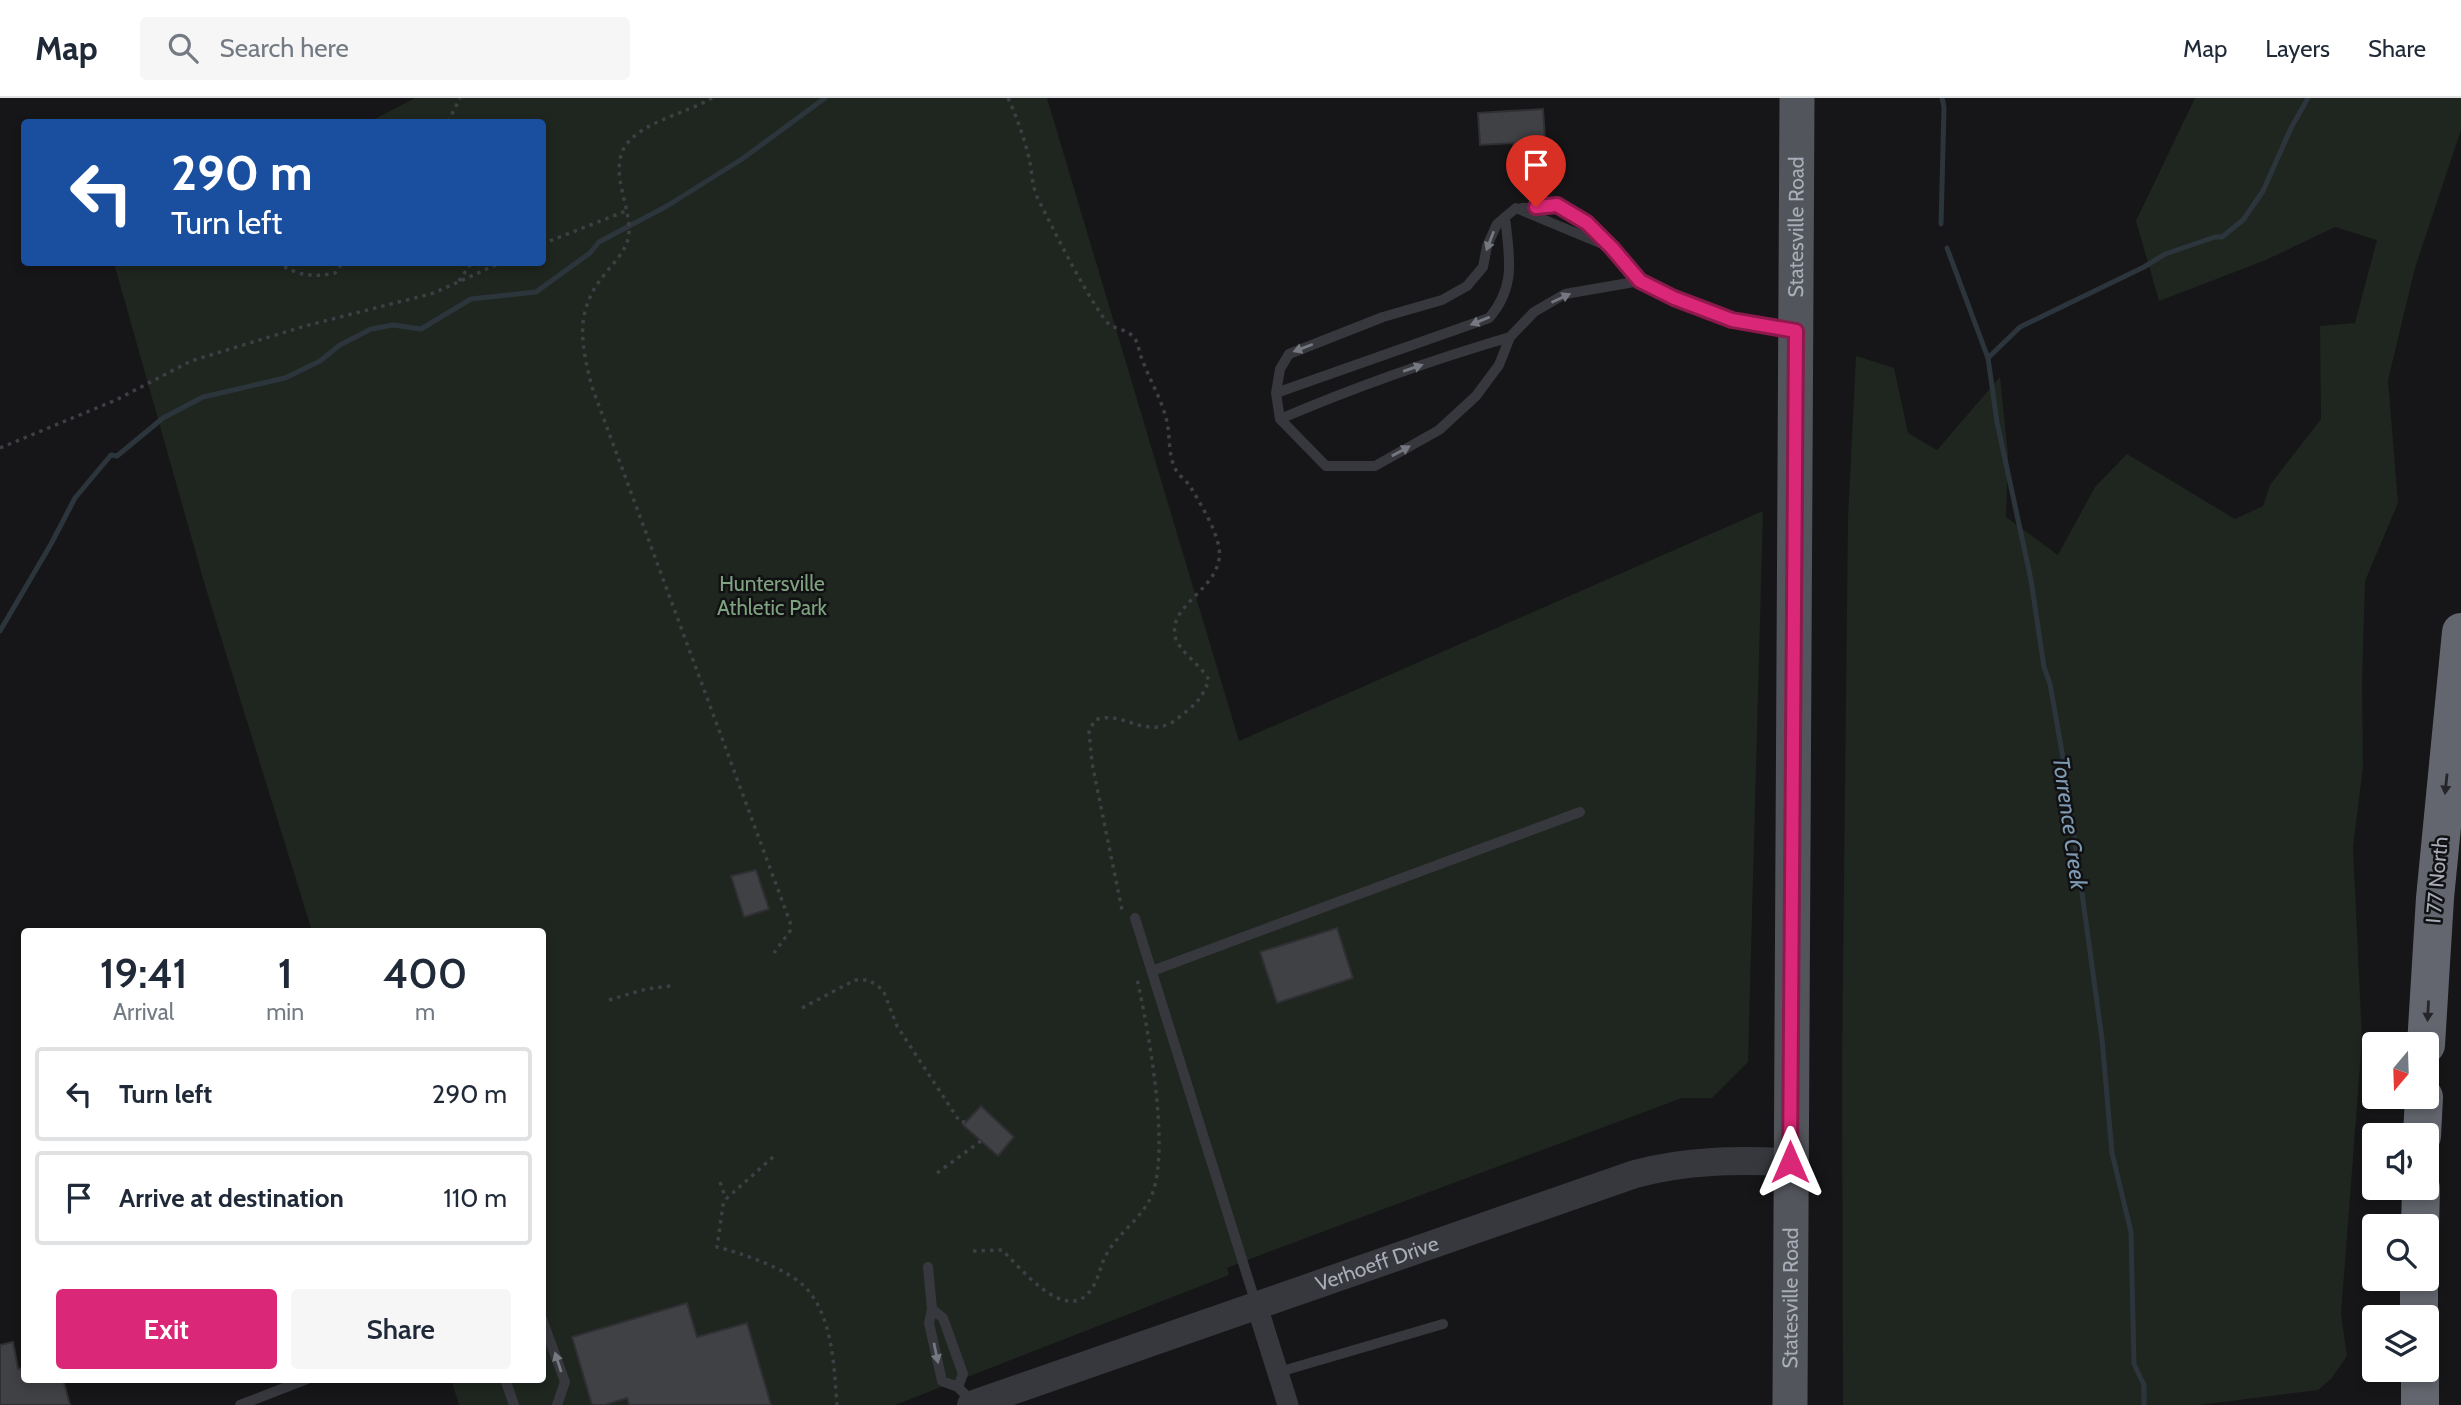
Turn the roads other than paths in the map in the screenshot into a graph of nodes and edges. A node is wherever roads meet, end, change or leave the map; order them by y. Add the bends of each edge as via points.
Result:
1 (1797, 98) edge
2 (1516, 208) junction
3 (1505, 217) junction
4 (1612, 248) junction
5 (1640, 281) junction
6 (1796, 331) junction
7 (1510, 337) junction
8 (1276, 393) junction
9 (1280, 419) junction
10 (2461, 632) edge
11 (2459, 681) edge
12 (1580, 812) dead end
13 (1135, 918) dead end
14 (1152, 971) junction
15 (2427, 1032) edge
16 (1790, 1162) junction
17 (928, 1267) dead end
18 (1257, 1306) junction
19 (932, 1309) junction
20 (1443, 1324) dead end
21 (546, 1330) edge
22 (1279, 1372) junction
23 (2420, 1382) edge
24 (296, 1383) edge
25 (506, 1383) edge
26 (967, 1399) edge
27 (240, 1405) edge
28 (514, 1405) edge
29 (557, 1405) edge
30 (1288, 1405) edge
31 (1790, 1405) edge
32 (2420, 1405) edge

1 - 6 main road, Statesville Road
2 - 3 lane
2 - 4 lane
2 - 4 lane via 1557,205 1587,223
3 -> 8 lane via 1497,223 1483,267 1467,286 1442,300 1382,317 1289,354 1280,369
3 -> 8 lane via 1511,271 1498,308 1489,318
4 - 5 lane
5 - 6 lane via 1732,320
7 -> 5 lane via 1534,312 1565,294
6 - 16 main road, Statesville Road
9 -> 7 lane via 1346,391
9 -> 7 lane via 1326,466 1375,466 1439,430 1476,396 1499,365
8 - 9 lane
10 - 11 highway, I 77 North
11 -> 15 highway, I 77 North
12 - 14 lane
13 - 14 lane
14 - 18 lane
16 - 18 street, Verhoeff Drive via 1710,1160 1660,1167
16 - 31 main road, Statesville Road
17 - 19 lane
18 - 22 street
18 - 26 street, Verhoeff Drive
19 - 26 lane via 943,1318
19 -> 26 lane via 929,1324 942,1381
20 - 22 lane
29 -> 21 lane via 565,1382
22 - 30 street
23 - 32 highway
24 - 27 lane
25 - 28 lane

